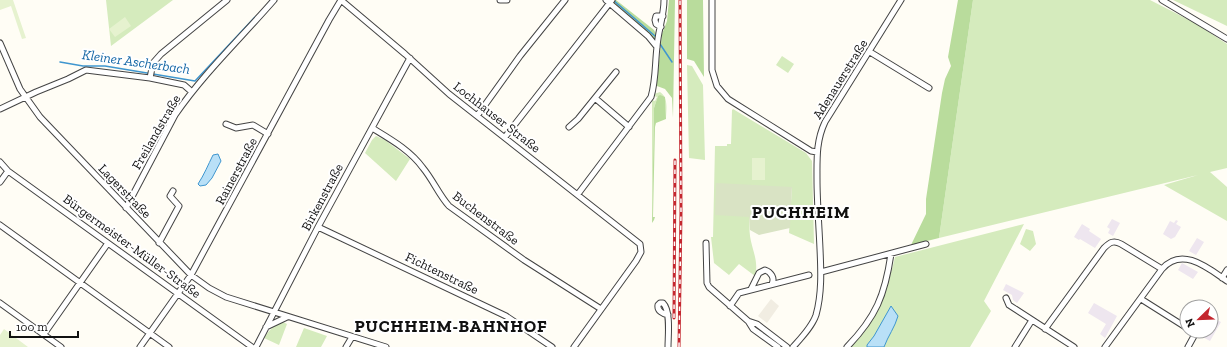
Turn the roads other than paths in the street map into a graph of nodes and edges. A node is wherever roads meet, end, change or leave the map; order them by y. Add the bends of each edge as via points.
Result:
1 (227, 0) edge
2 (274, 0) edge
3 (341, 0) edge
4 (499, 0) edge
5 (507, 0) edge
6 (565, 0) edge
7 (664, 0) edge
8 (712, 0) edge
9 (902, 0) edge
10 (1162, 0) edge
11 (610, 1) edge
12 (1227, 39) edge
13 (657, 42) junction
14 (0, 43) edge
15 (870, 52) junction
16 (410, 58) junction
17 (616, 72) dead end
18 (150, 75) junction
19 (929, 88) dead end
20 (192, 92) junction
21 (25, 97) junction
22 (595, 98) junction
23 (0, 109) edge
24 (477, 116) junction
25 (226, 124) dead end
26 (569, 127) dead end
27 (629, 127) junction
28 (372, 128) junction
29 (268, 134) junction
30 (505, 137) junction
31 (817, 152) junction
32 (0, 162) edge
33 (8, 171) junction
34 (0, 182) edge
35 (173, 191) dead end
36 (578, 194) junction
37 (126, 208) junction
38 (0, 225) edge
39 (318, 227) junction
40 (159, 242) junction
41 (108, 243) junction
42 (706, 243) dead end
43 (926, 244) dead end
44 (892, 254) junction
45 (1162, 269) junction
46 (1227, 270) edge
47 (821, 272) junction
48 (191, 275) junction
49 (809, 275) dead end
50 (1225, 279) edge
51 (80, 283) junction
52 (772, 284) junction
53 (751, 289) junction
54 (178, 293) junction
55 (1006, 298) dead end
56 (1141, 299) junction
57 (0, 303) edge
58 (730, 306) junction
59 (601, 309) junction
60 (273, 312) junction
61 (668, 315) dead end
62 (288, 317) junction
63 (1032, 320) junction
64 (748, 321) junction
65 (1179, 323) edge
66 (266, 327) junction
67 (1046, 329) junction
68 (150, 333) junction
69 (44, 334) junction
70 (352, 337) junction
71 (62, 347) edge
72 (140, 347) edge
73 (169, 347) edge
74 (252, 347) edge
75 (256, 347) edge
76 (346, 347) edge
77 (386, 347) edge
78 (552, 347) edge
79 (574, 347) edge
80 (668, 347) edge
81 (778, 347) edge
82 (787, 347) edge
83 (793, 347) edge
84 (847, 347) edge
85 (1015, 347) edge
86 (1074, 347) edge
87 (1105, 347) edge

1 - 18 street via 161,54 154,63
2 - 20 street, Freilandstraße
3 - 16 street, Lochhauser Straße
3 - 29 street, Rainerstraße
4 - 5 street
6 - 24 street via 520,56
7 - 13 street via 663,16 655,19 655,23 661,27
8 - 31 street via 711,64 718,87 728,99 811,151
9 - 15 street, Adenauerstraße
10 - 12 street
11 - 13 street
11 - 30 street
13 - 27 street via 651,97
14 - 21 street, Lagerstraße
15 - 19 street
15 - 31 street, Adenauerstraße via 825,122
16 - 24 street, Lochhauser Straße
16 - 28 street, Birkenstraße
17 - 22 street
18 - 20 street via 184,85
18 - 21 street via 86,70
20 - 37 street, Freilandstraße via 175,115
21 - 23 street
21 - 37 street, Lagerstraße via 40,117
22 - 26 street
22 - 27 street
24 - 30 street, Lochhauser Straße
25 - 29 street via 236,128 253,125
27 - 36 street
28 - 39 street, Birkenstraße
28 - 59 street, Buchenstraße via 410,154 450,206 524,260
29 - 48 street, Rainerstraße
30 - 36 street, Lochhauser Straße
31 - 47 street, Adenauerstraße
32 - 33 street, Bürgermeister-Müller-Straße
33 - 34 street
33 - 41 street, Bürgermeister-Müller-Straße
35 - 40 street via 170,196 179,206
36 - 59 street, Lochhauser Straße via 635,239 641,248 636,261
37 - 40 street, Lagerstraße
38 - 51 street
39 - 60 street, Birkenstraße
39 - 78 street, Fichtenstraße via 506,316
40 - 48 street, Lagerstraße
41 - 51 street
41 - 54 street, Bürgermeister-Müller-Straße
42 - 58 street via 707,284
43 - 44 street
44 - 47 street
44 - 84 street via 883,293 875,310 864,329
45 - 50 street via 1174,260 1188,259 1198,262
45 - 56 street
45 - 67 street via 1121,244 1111,242 1104,248
46 - 50 street
47 - 83 street, Adenauerstraße via 816,315
48 - 54 street, Rainerstraße
48 - 60 street, Lagerstraße via 226,297
49 - 52 street
51 - 68 street
51 - 69 street
52 - 53 street
52 - 53 street via 773,278 765,270 760,273
53 - 58 street via 739,293
54 - 68 street, Rainerstraße
54 - 74 street, Bürgermeister-Müller-Straße
55 - 63 street via 1009,305
56 - 65 street
56 - 87 street
57 - 69 street
58 - 64 street
59 - 79 street
60 - 62 street, Lagerstraße
60 - 66 street, Birkenstraße
61 - 80 street
62 - 66 street
62 - 70 street, Lagerstraße
63 - 67 street
63 - 85 street
64 - 81 street via 753,328
64 - 82 street
66 - 75 street, Birkenstraße
67 - 86 street
68 - 72 street, Rainerstraße
68 - 73 street
69 - 71 street
70 - 76 street
70 - 77 street, Lagerstraße

